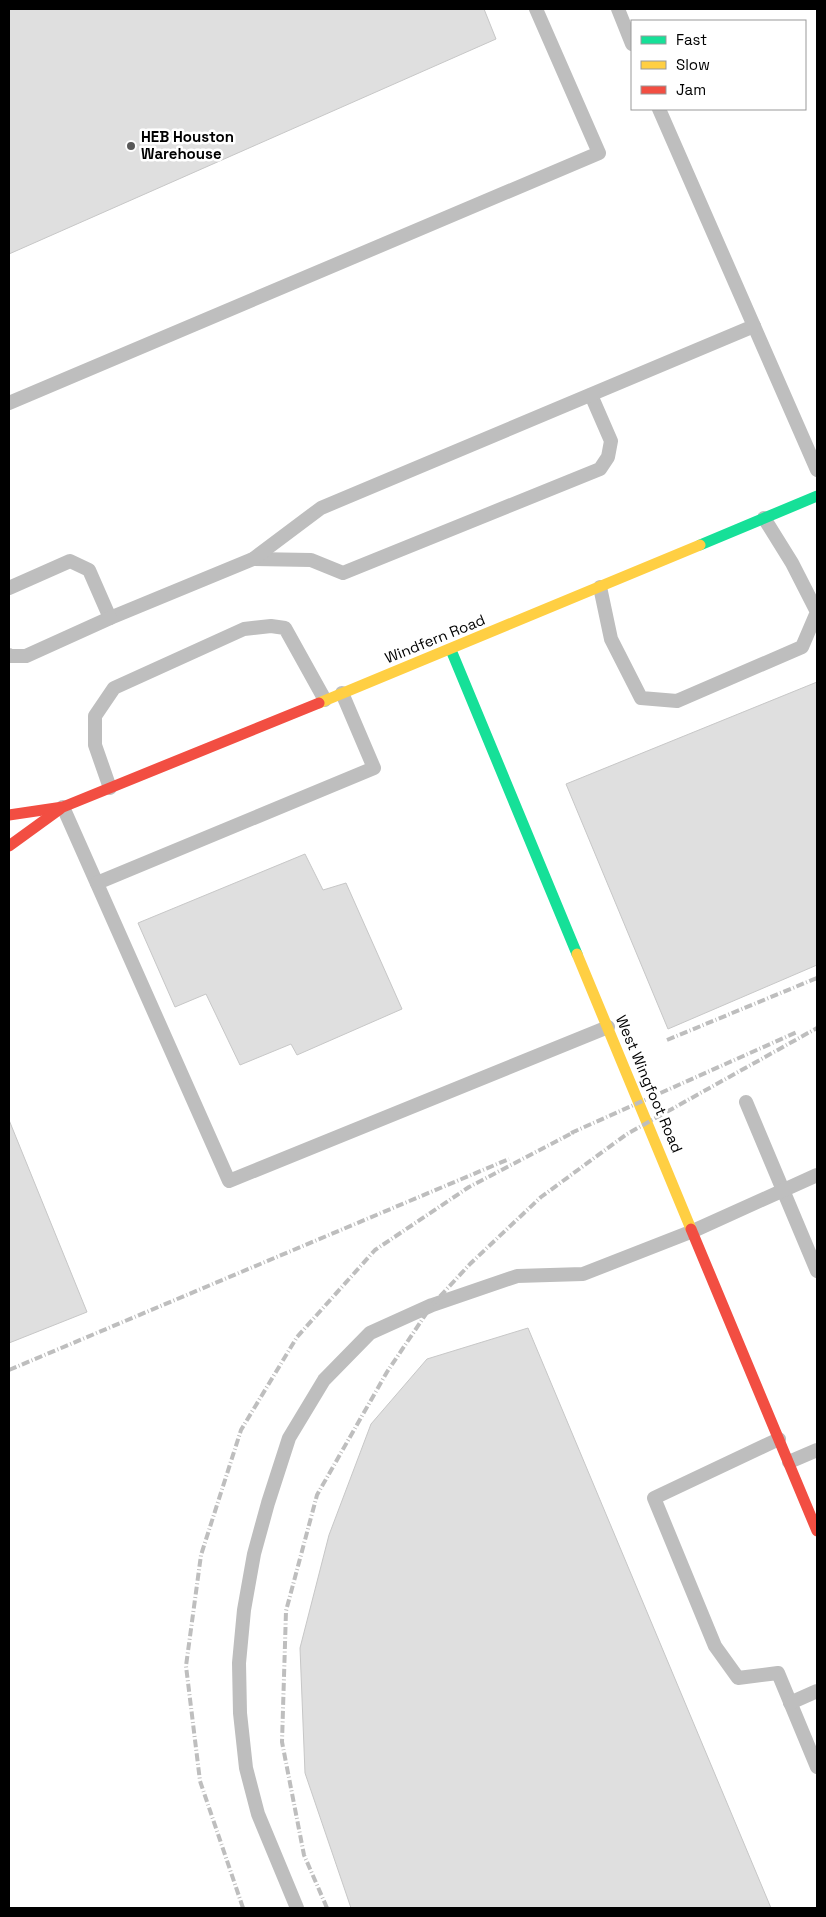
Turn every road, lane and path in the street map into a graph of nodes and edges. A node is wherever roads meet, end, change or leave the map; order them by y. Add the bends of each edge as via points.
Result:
1 (536, 9) edge
2 (618, 9) edge
3 (631, 42) edge
4 (659, 110) edge
5 (754, 326) junction
6 (591, 396) junction
7 (9, 403) edge
8 (817, 470) edge
9 (817, 496) edge
10 (764, 518) junction
11 (254, 559) junction
12 (600, 587) junction
13 (9, 588) edge
14 (110, 618) junction
15 (451, 650) junction
16 (9, 655) edge
17 (342, 693) junction
18 (326, 700) junction
19 (110, 788) junction
20 (63, 807) junction
21 (9, 815) edge
22 (9, 846) edge
23 (97, 883) junction
24 (608, 1027) junction
25 (746, 1102) dead end
26 (817, 1174) edge
27 (783, 1190) junction
28 (693, 1231) junction
29 (817, 1271) edge
30 (779, 1439) junction
31 (817, 1450) edge
32 (789, 1462) junction
33 (817, 1531) edge
34 (817, 1691) edge
35 (790, 1703) junction
36 (817, 1767) edge
37 (297, 1908) edge

1 - 7 lane via 599,153
2 - 3 lane
4 - 5 lane
5 - 6 lane
5 - 8 lane
6 - 11 lane via 321,508
6 - 11 lane via 611,441 608,457 600,469 343,573 311,560
9 - 10 street, Windfern Road
10 - 12 street, Windfern Road
10 - 12 lane via 817,612 802,647 677,701 641,698 611,639
11 - 14 lane
12 - 15 street, Windfern Road
13 - 14 lane via 70,561 89,570
14 - 16 lane via 26,656
15 - 17 street, Windfern Road
15 - 24 street, West Wingfoot Road
17 - 18 street, Windfern Road
17 - 23 lane via 374,768
18 - 19 street, Windfern Road
18 - 19 lane via 285,628 244,629 114,688 95,716 95,745
19 - 20 street, Windfern Road
20 - 21 street, Windfern Road
20 - 22 street, Windfern Road
20 - 23 lane
23 - 24 lane via 229,1181
24 - 28 street, West Wingfoot Road
25 - 27 lane
26 - 27 lane
27 - 28 lane
27 - 29 lane
28 - 30 street, West Wingfoot Road
28 - 37 lane via 583,1274 517,1276 432,1305 370,1333 324,1380 289,1438 252,1563 239,1663 246,1768 258,1814
30 - 32 street, West Wingfoot Road
30 - 35 lane via 654,1498 714,1646 738,1678 778,1673
31 - 32 lane
32 - 33 street, West Wingfoot Road
34 - 35 lane
35 - 36 lane

